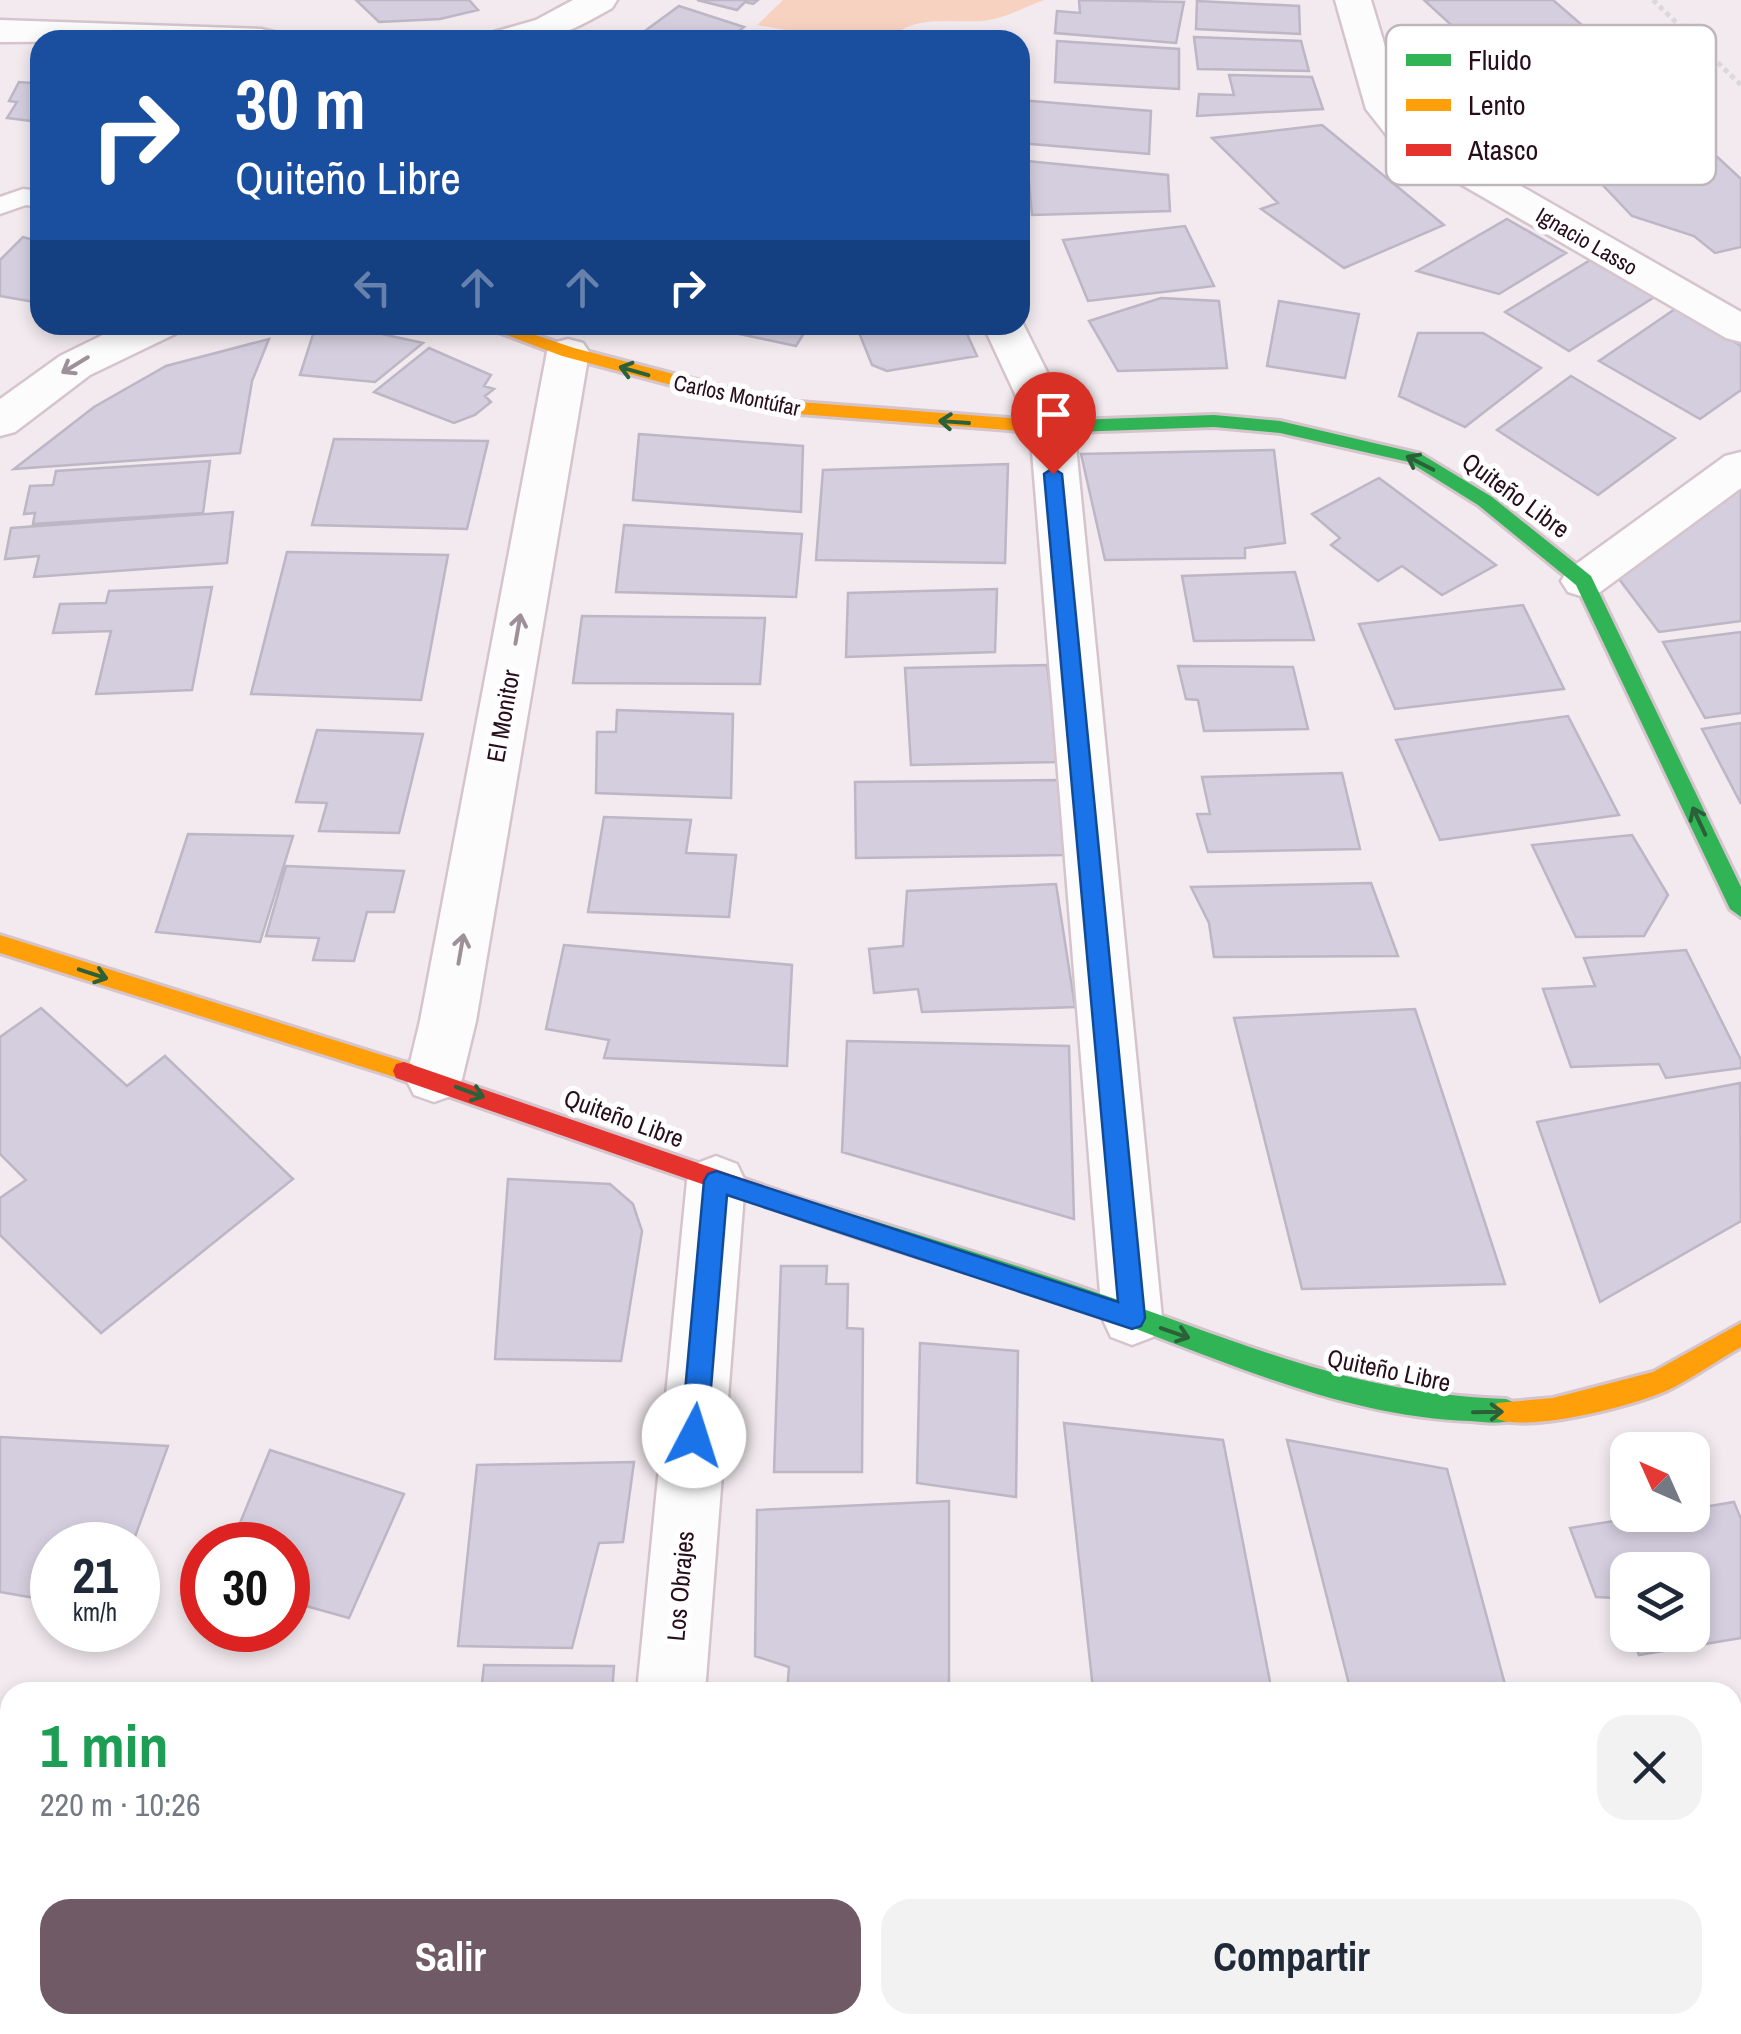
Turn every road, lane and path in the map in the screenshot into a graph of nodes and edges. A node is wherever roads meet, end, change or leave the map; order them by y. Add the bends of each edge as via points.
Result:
1 (272, 0) edge
2 (599, 0) edge
3 (1353, 0) edge
4 (1653, 0) edge
5 (1679, 25) edge
6 (265, 30) edge
7 (542, 30) edge
8 (0, 31) edge
9 (30, 32) edge
10 (1716, 61) edge
11 (1741, 85) edge
12 (1386, 109) edge
13 (1491, 185) edge
14 (30, 198) edge
15 (0, 206) edge
16 (1741, 329) edge
17 (135, 335) edge
18 (519, 335) edge
19 (1009, 335) edge
20 (568, 352) junction
21 (0, 422) edge
22 (1052, 426) junction
23 (1741, 466) edge
24 (1584, 581) junction
25 (1741, 909) edge
26 (0, 944) edge
27 (434, 1079) junction
28 (716, 1181) junction
29 (1132, 1318) junction
30 (1741, 1334) edge
31 (672, 1682) edge

1 - 6 street
2 - 7 street
3 - 12 street, Ignacio Lasso
4 - 5 path
8 - 9 street
10 - 11 path
13 - 16 street, Ignacio Lasso
14 - 15 lane
17 -> 21 street via 38,386
18 - 20 street, Carlos Montúfar
19 - 22 street
22 -> 20 street, Carlos Montúfar via 773,406
27 -> 20 street, El Monitor
24 -> 22 street, Quiteño Libre via 1485,500 1415,458 1264,425
22 - 29 street
23 - 24 street
25 -> 24 street, Quiteño Libre
26 -> 27 street, Quiteño Libre
27 -> 28 street, Quiteño Libre
28 - 29 street, Quiteño Libre
28 - 31 street, Los Obrajes
29 -> 30 street, Quiteño Libre via 1338,1390 1453,1412 1553,1410 1660,1382

